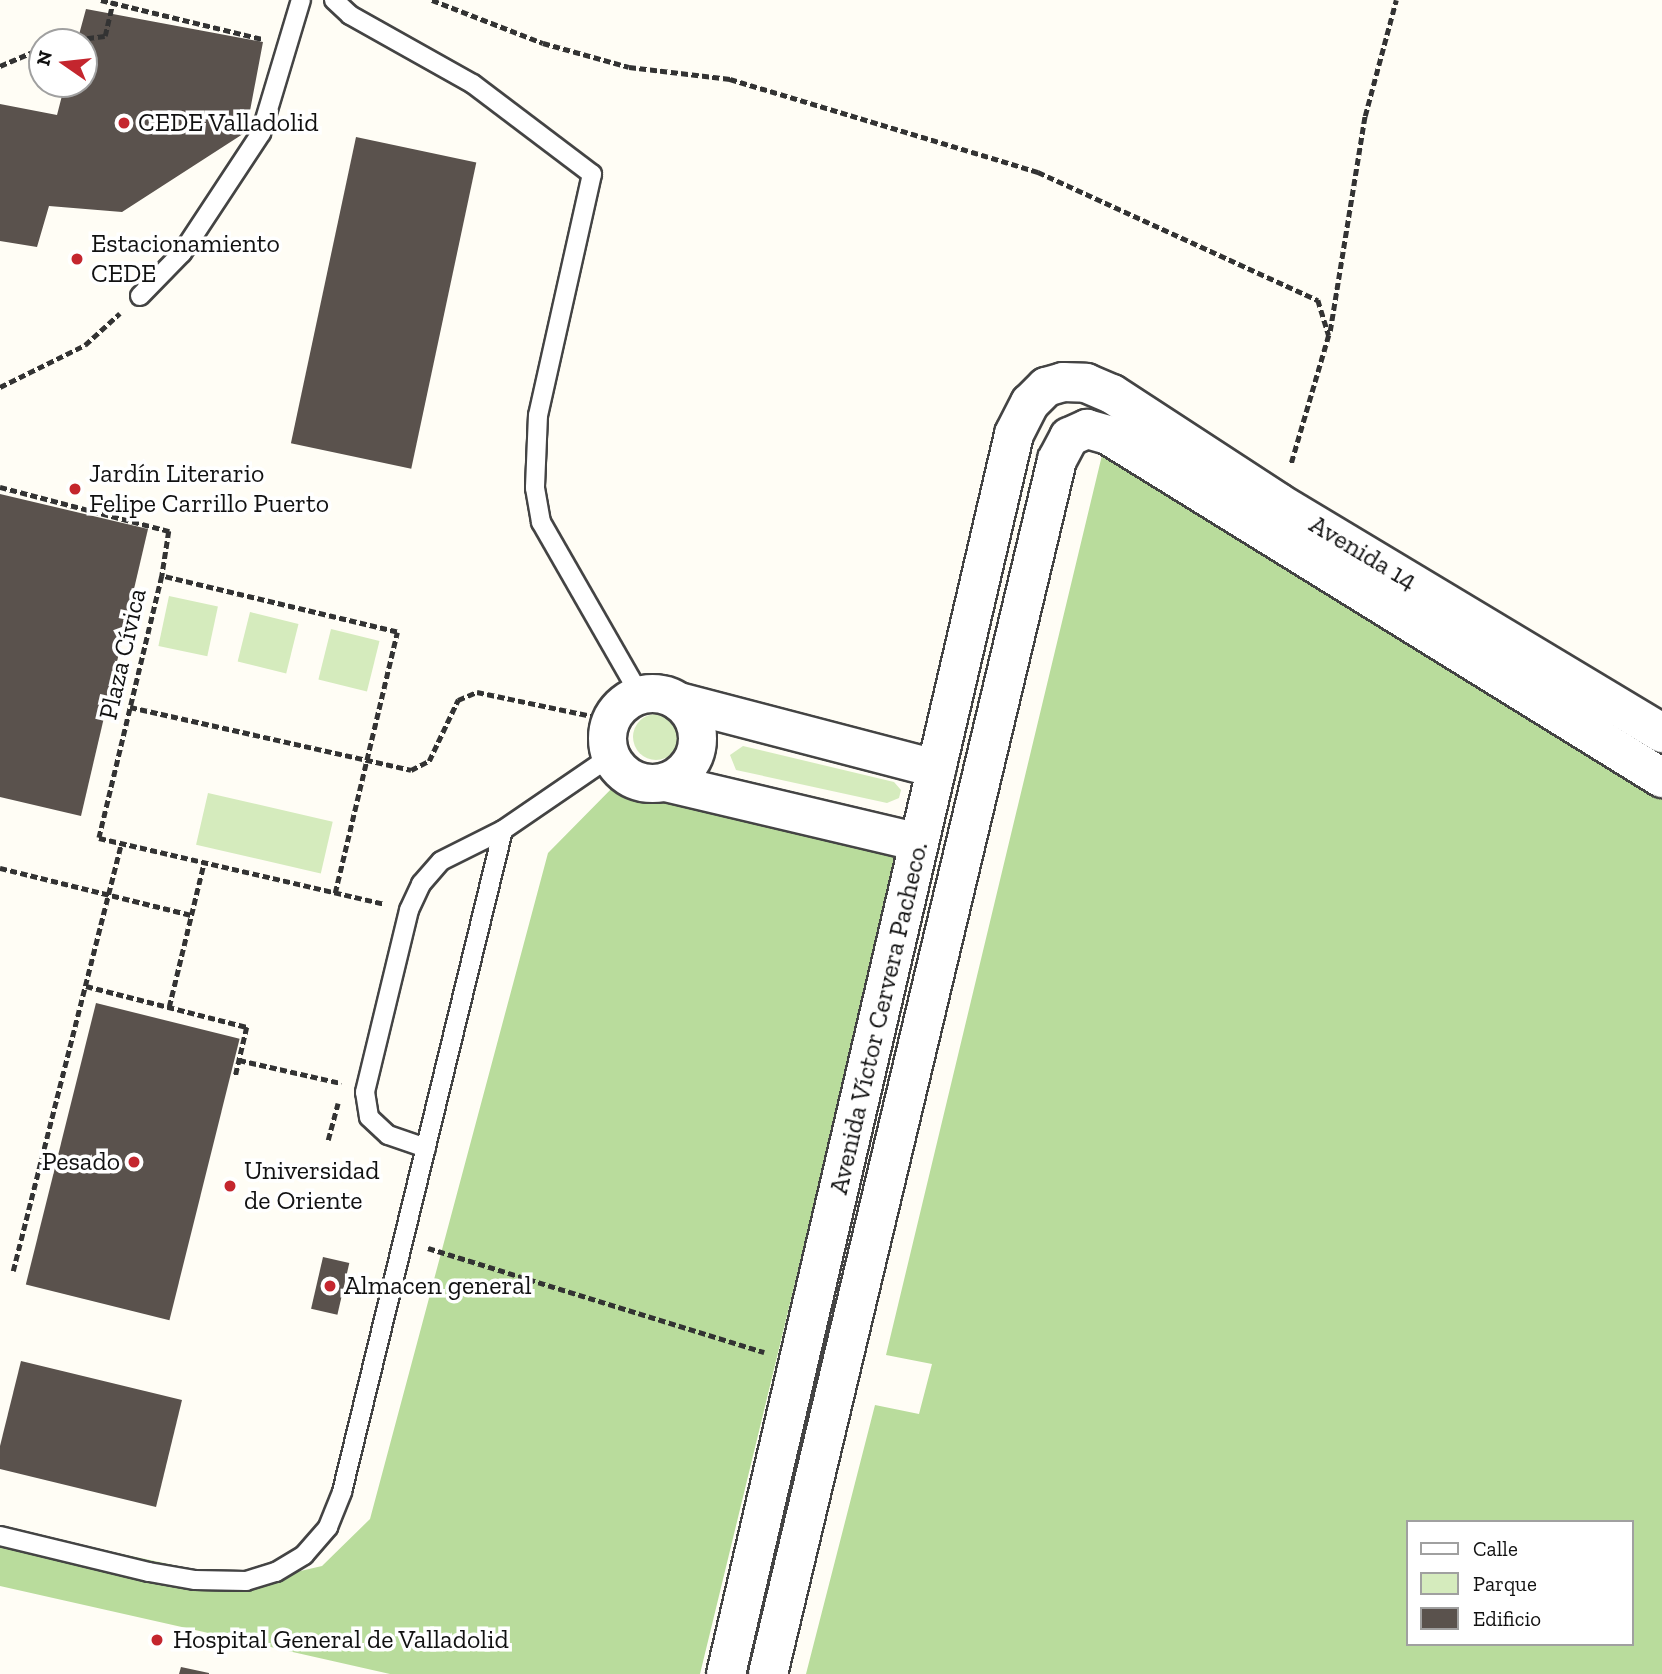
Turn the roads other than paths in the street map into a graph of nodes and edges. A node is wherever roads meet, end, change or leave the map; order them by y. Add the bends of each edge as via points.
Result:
1 (301, 0) edge
2 (334, 0) edge
3 (140, 296) road end
4 (1063, 382) joint
5 (1030, 403) junction
6 (1069, 437) junction
7 (640, 695) junction
8 (677, 701) junction
9 (1662, 733) edge
10 (611, 756) junction
11 (936, 768) junction
12 (1662, 778) edge
13 (665, 782) junction
14 (503, 831) junction
15 (918, 842) junction
16 (426, 1148) junction
17 (0, 1536) edge
18 (728, 1666) edge
19 (769, 1672) edge

1 - 3 lane via 261,134 182,253
2 - 7 lane via 350,15 473,84 592,174 538,415 535,488 541,522
4 - 5 street, Avenida Víctor Cervera Pacheco. via 1046,387
4 - 9 street, Avenida 14 via 1086,383 1112,394 1279,503
5 - 6 street
5 - 11 street, Avenida Víctor Cervera Pacheco. via 1014,434
6 - 12 street, Avenida 14 via 1087,429 1108,435
6 - 19 street, Avenida Víctor Cervera Pacheco. via 1054,474
7 - 8 street via 655,693
7 - 10 street via 620,707 611,720 607,735
8 - 11 street
8 - 13 street via 693,719 698,741 685,770
10 - 13 street via 634,780
10 - 14 lane
11 - 15 street, Avenida Víctor Cervera Pacheco.
13 - 15 street
14 - 16 lane
14 - 16 lane via 441,861 421,884 409,910 365,1092 369,1117 388,1135
15 - 18 street, Avenida Víctor Cervera Pacheco. via 802,1364
16 - 17 lane via 342,1492 328,1527 304,1555 276,1572 246,1581 195,1580
18 - 19 street

